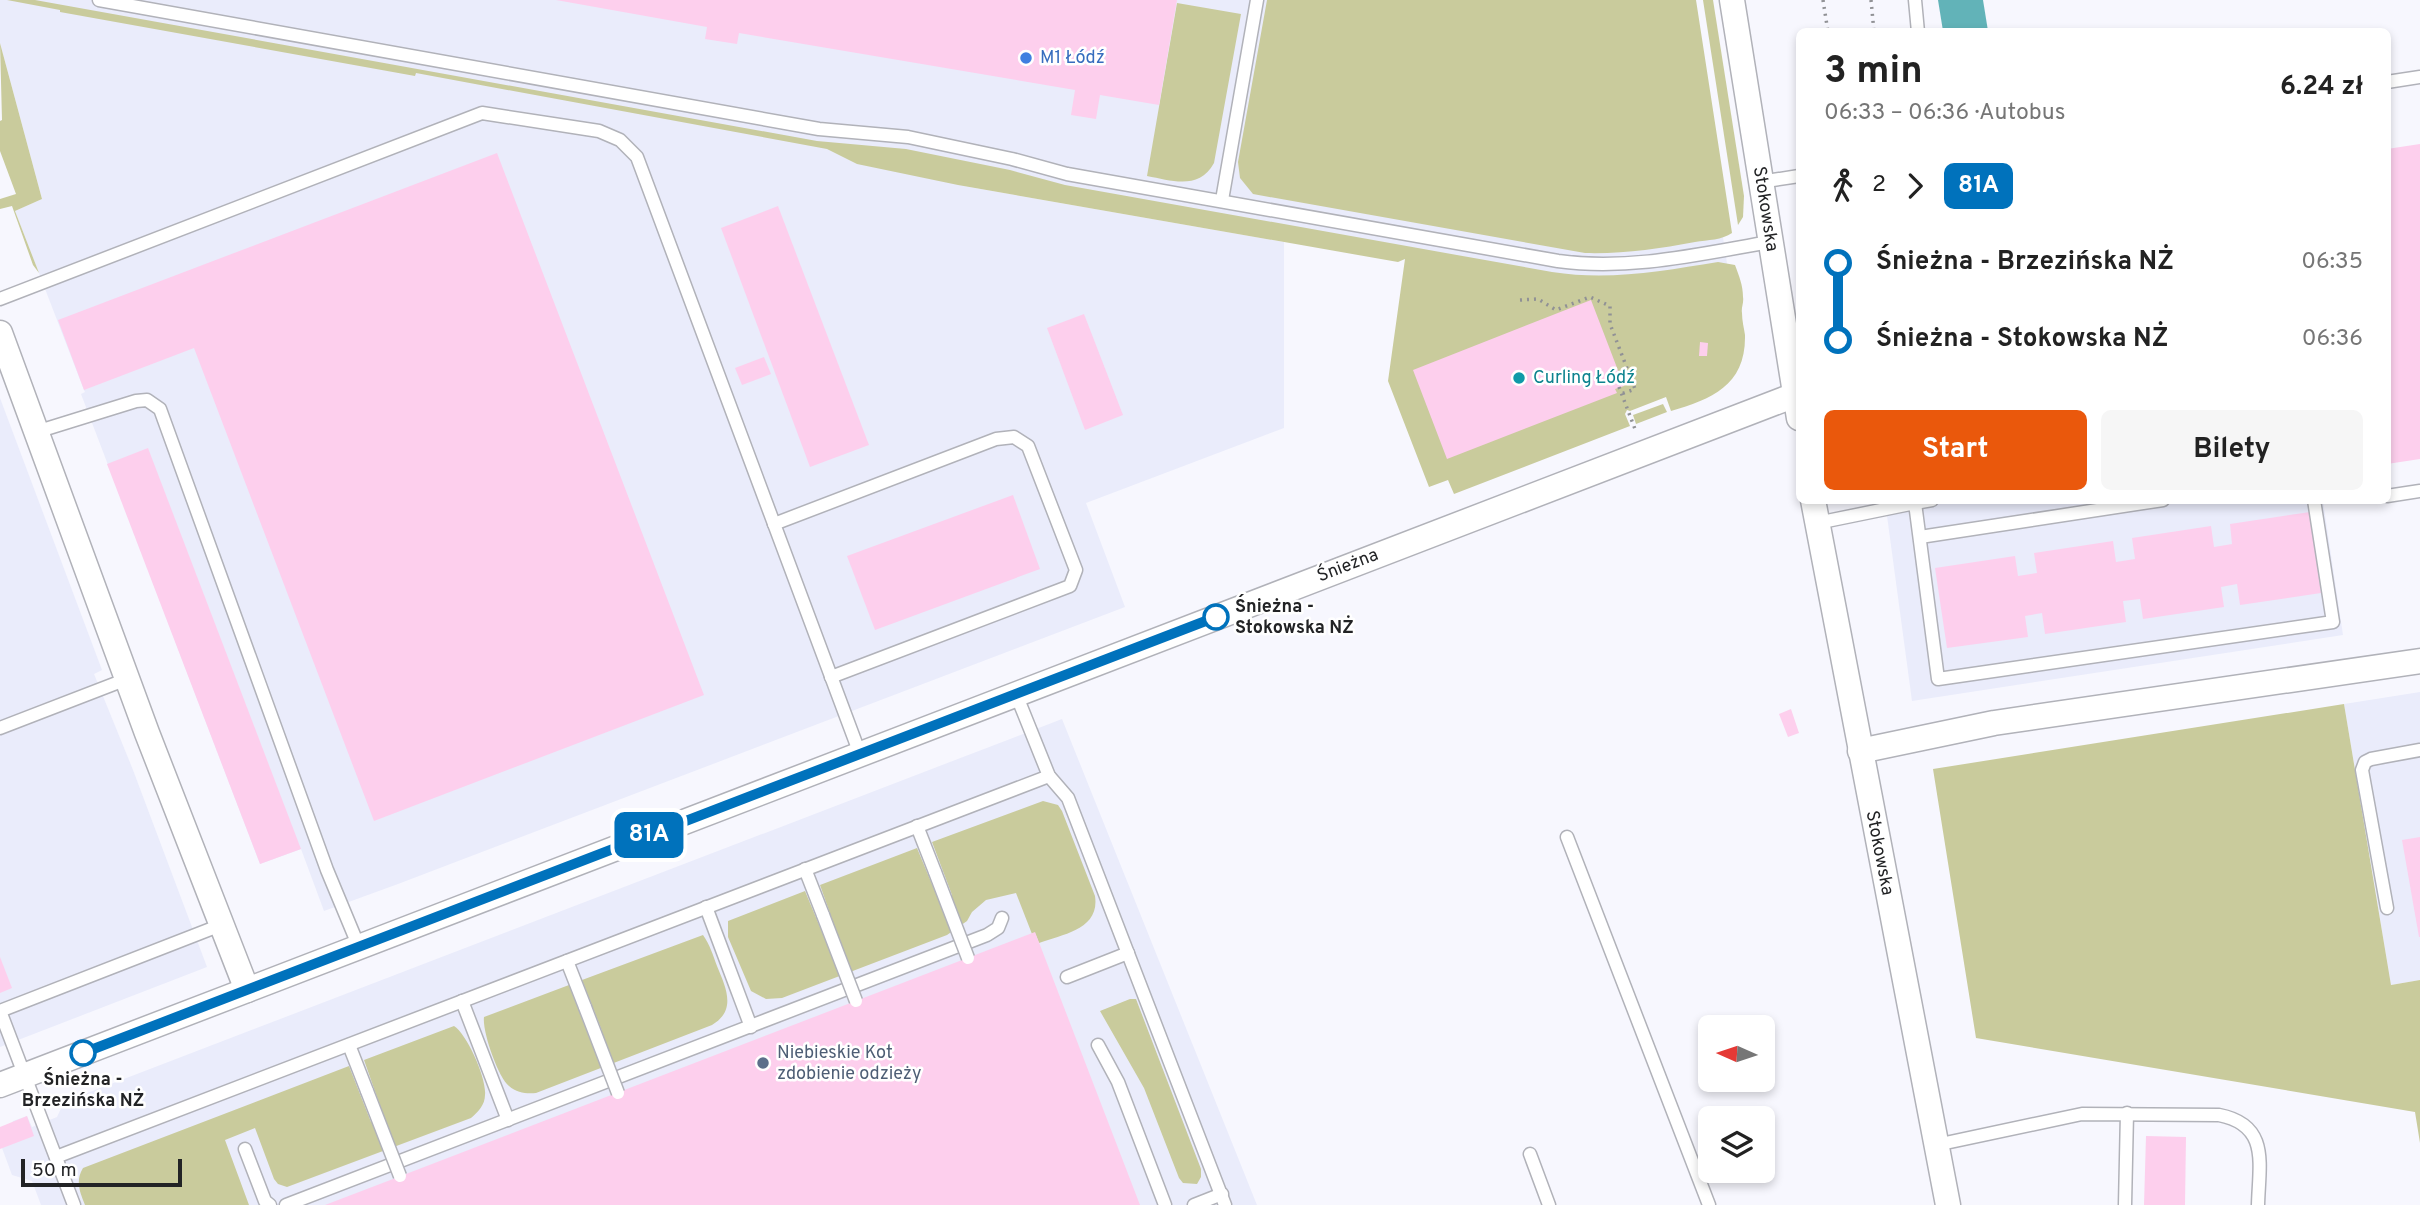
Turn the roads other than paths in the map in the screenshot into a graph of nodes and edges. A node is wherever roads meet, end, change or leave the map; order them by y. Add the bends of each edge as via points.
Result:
1 (99, 0) edge
2 (1257, 0) edge
3 (1732, 0) edge
4 (1914, 0) edge
5 (1918, 28) edge
6 (2420, 77) edge
7 (2391, 81) edge
8 (1796, 176) edge
9 (1760, 182) junction
10 (1222, 200) junction
11 (1770, 242) junction
12 (0, 299) edge
13 (0, 333) edge
14 (1793, 349) edge
15 (1796, 392) edge
16 (1796, 407) edge
17 (36, 432) junction
18 (2420, 491) edge
19 (2391, 495) edge
20 (1904, 504) edge
21 (1915, 504) edge
22 (2137, 504) edge
23 (2315, 504) edge
24 (1815, 512) edge
25 (774, 524) junction
26 (1920, 537) junction
27 (2420, 661) edge
28 (831, 677) junction
29 (127, 679) junction
30 (1016, 694) junction
31 (0, 728) edge
32 (2420, 750) edge
33 (1860, 751) junction
34 (860, 754) junction
35 (1049, 776) junction
36 (918, 826) junction
37 (1567, 837) dead end
38 (805, 869) junction
39 (706, 907) junction
40 (2387, 908) dead end
41 (1002, 918) dead end
42 (222, 925) junction
43 (359, 947) junction
44 (1128, 953) junction
45 (968, 958) dead end
46 (567, 961) junction
47 (1067, 977) dead end
48 (247, 990) junction
49 (462, 1001) junction
50 (856, 1001) dead end
51 (0, 1011) edge
52 (751, 1027) junction
53 (349, 1045) junction
54 (1098, 1045) dead end
55 (24, 1075) junction
56 (0, 1085) edge
57 (618, 1093) dead end
58 (2127, 1113) junction
59 (508, 1119) junction
60 (1936, 1145) junction
61 (245, 1149) dead end
62 (1531, 1154) dead end
63 (56, 1157) junction
64 (400, 1176) dead end
65 (1223, 1200) edge
66 (74, 1205) edge
67 (270, 1205) edge
68 (286, 1205) edge
69 (1165, 1205) edge
70 (1194, 1205) edge
71 (1549, 1205) edge
72 (1709, 1205) edge
73 (1948, 1205) edge
74 (2126, 1205) edge
75 (2258, 1205) edge

1 - 10 lane via 819,129 908,138 1060,172
2 - 10 lane
3 - 9 street, Stokowska
4 - 5 lane
6 - 7 lane
8 - 9 lane
9 - 11 street, Stokowska
10 - 11 lane via 1577,264 1625,265
11 - 14 street, Stokowska
12 - 25 lane via 482,113 599,131 620,140 637,157
13 - 17 street
14 - 15 street, Stokowska
16 - 30 street, Śnieżna
17 - 29 street
17 - 43 lane via 135,401 147,400 160,409
18 - 19 lane
20 - 24 lane
21 - 26 lane
22 - 26 lane
23 - 26 lane via 2333,622 1938,679
24 - 33 street, Stokowska
25 - 28 lane
25 - 28 lane via 996,439 1014,437 1028,446 1076,570 1070,586
27 - 33 street via 1994,723
28 - 34 lane
29 - 31 lane
29 - 42 street
30 - 34 street, Śnieżna
30 - 35 lane
32 - 40 lane via 2371,759 2362,771
33 - 60 street, Stokowska
34 - 43 street, Śnieżna
35 - 36 lane
35 - 44 lane via 1068,798
36 - 38 lane
36 - 45 lane, bridge
37 - 72 lane
38 - 39 lane
38 - 50 lane, bridge
39 - 46 lane
39 - 52 lane
41 - 52 lane via 988,935
42 - 48 street
42 - 51 lane
43 - 48 street, Śnieżna
44 - 47 lane
44 - 65 lane
46 - 49 lane
46 - 57 lane, bridge
48 - 55 street, Śnieżna
49 - 53 lane
49 - 59 lane
51 - 55 lane
52 - 59 lane
53 - 63 lane
53 - 64 lane, bridge
54 - 69 lane via 1118,1082
55 - 56 street, Śnieżna
55 - 63 lane
58 - 60 lane via 2082,1114
58 - 74 lane
58 - 75 lane via 2219,1115 2246,1125 2259,1154
59 - 68 lane
60 - 73 street, Stokowska
61 - 67 lane
62 - 71 lane
63 - 66 lane
65 - 70 lane

